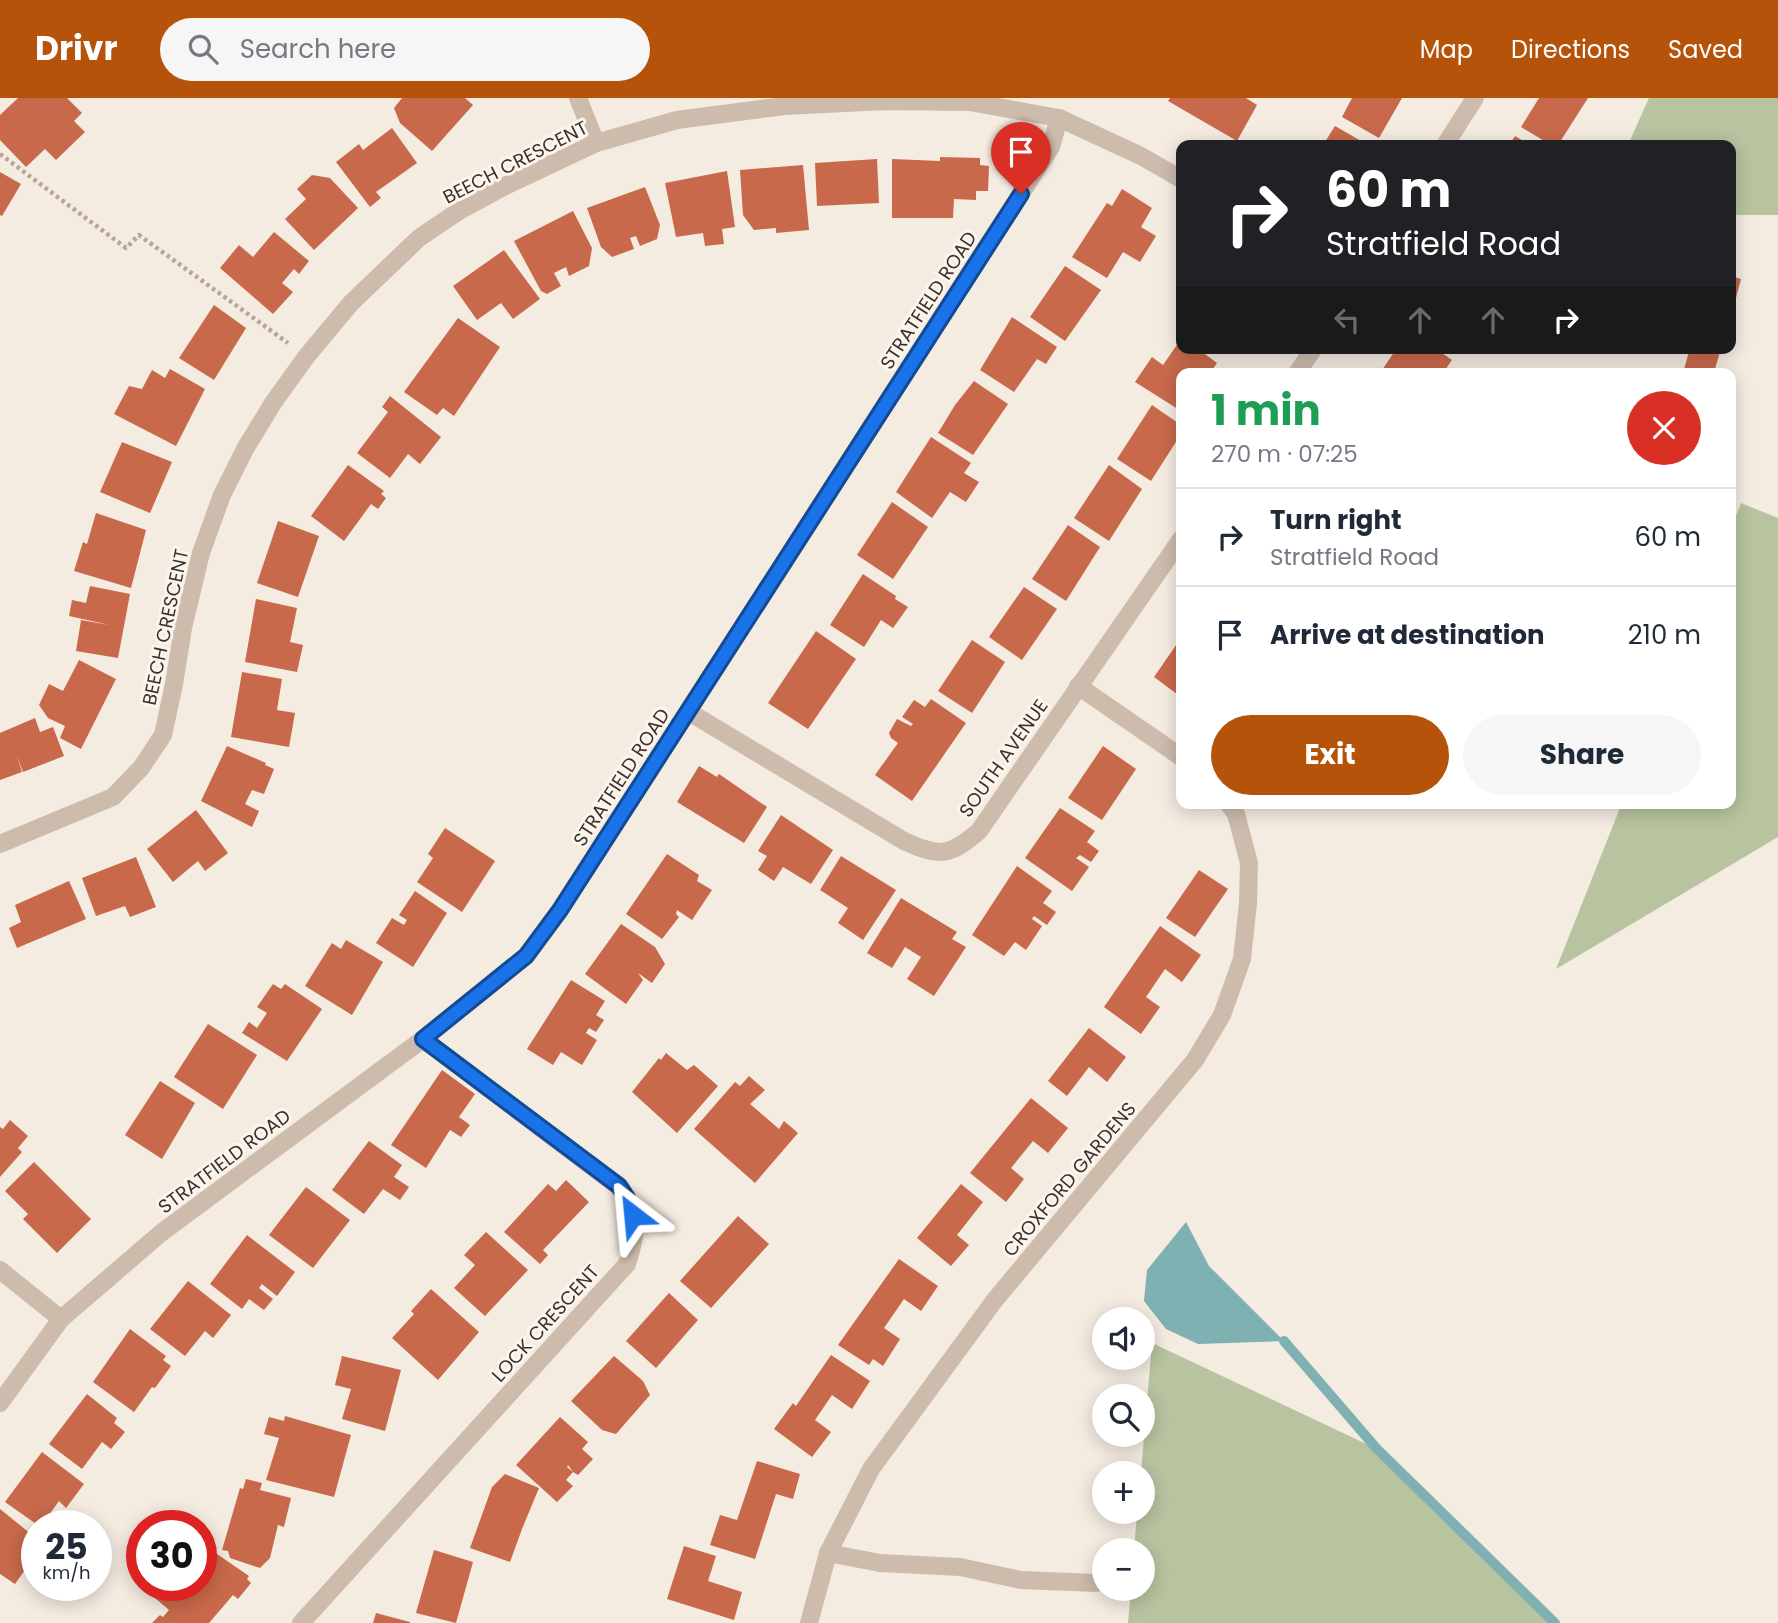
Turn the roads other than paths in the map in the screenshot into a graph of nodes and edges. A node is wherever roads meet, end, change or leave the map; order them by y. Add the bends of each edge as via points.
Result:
1 (578, 98) edge
2 (1475, 98) edge
3 (1059, 118) junction
4 (1448, 140) edge
5 (596, 143) junction
6 (1176, 176) edge
7 (1176, 546) edge
8 (1078, 686) junction
9 (689, 712) junction
10 (1176, 754) edge
11 (1232, 809) edge
12 (0, 844) edge
13 (423, 1039) junction
14 (0, 1270) edge
15 (61, 1319) junction
16 (0, 1403) edge
17 (828, 1553) junction
18 (1092, 1583) edge
19 (301, 1623) edge
20 (809, 1623) edge

1 - 5 street
2 - 4 street
3 - 5 street, BEECH CRESCENT via 969,102 784,106 677,120
3 - 6 street, BEECH CRESCENT
3 - 9 street, STRATFIELD ROAD via 1051,147
5 - 12 street, BEECH CRESCENT via 459,211 419,238 351,303 273,403 222,495 201,553 163,735 141,768 113,797
7 - 8 street, SOUTH AVENUE
8 - 9 street, SOUTH AVENUE via 979,831 946,852 926,851 904,841
8 - 10 street
9 - 13 street, STRATFIELD ROAD via 526,956
11 - 17 street, CROXFORD GARDENS via 1249,863 1248,903 1242,959 1222,1015 1195,1060 994,1301 871,1469
13 - 15 street, STRATFIELD ROAD via 161,1234
13 - 19 street, LOCK CRESCENT via 619,1186 633,1215 635,1238 627,1264
14 - 15 street
15 - 16 street
17 - 18 street via 880,1563 960,1567 1021,1580
17 - 20 street, CROXFORD GARDENS

